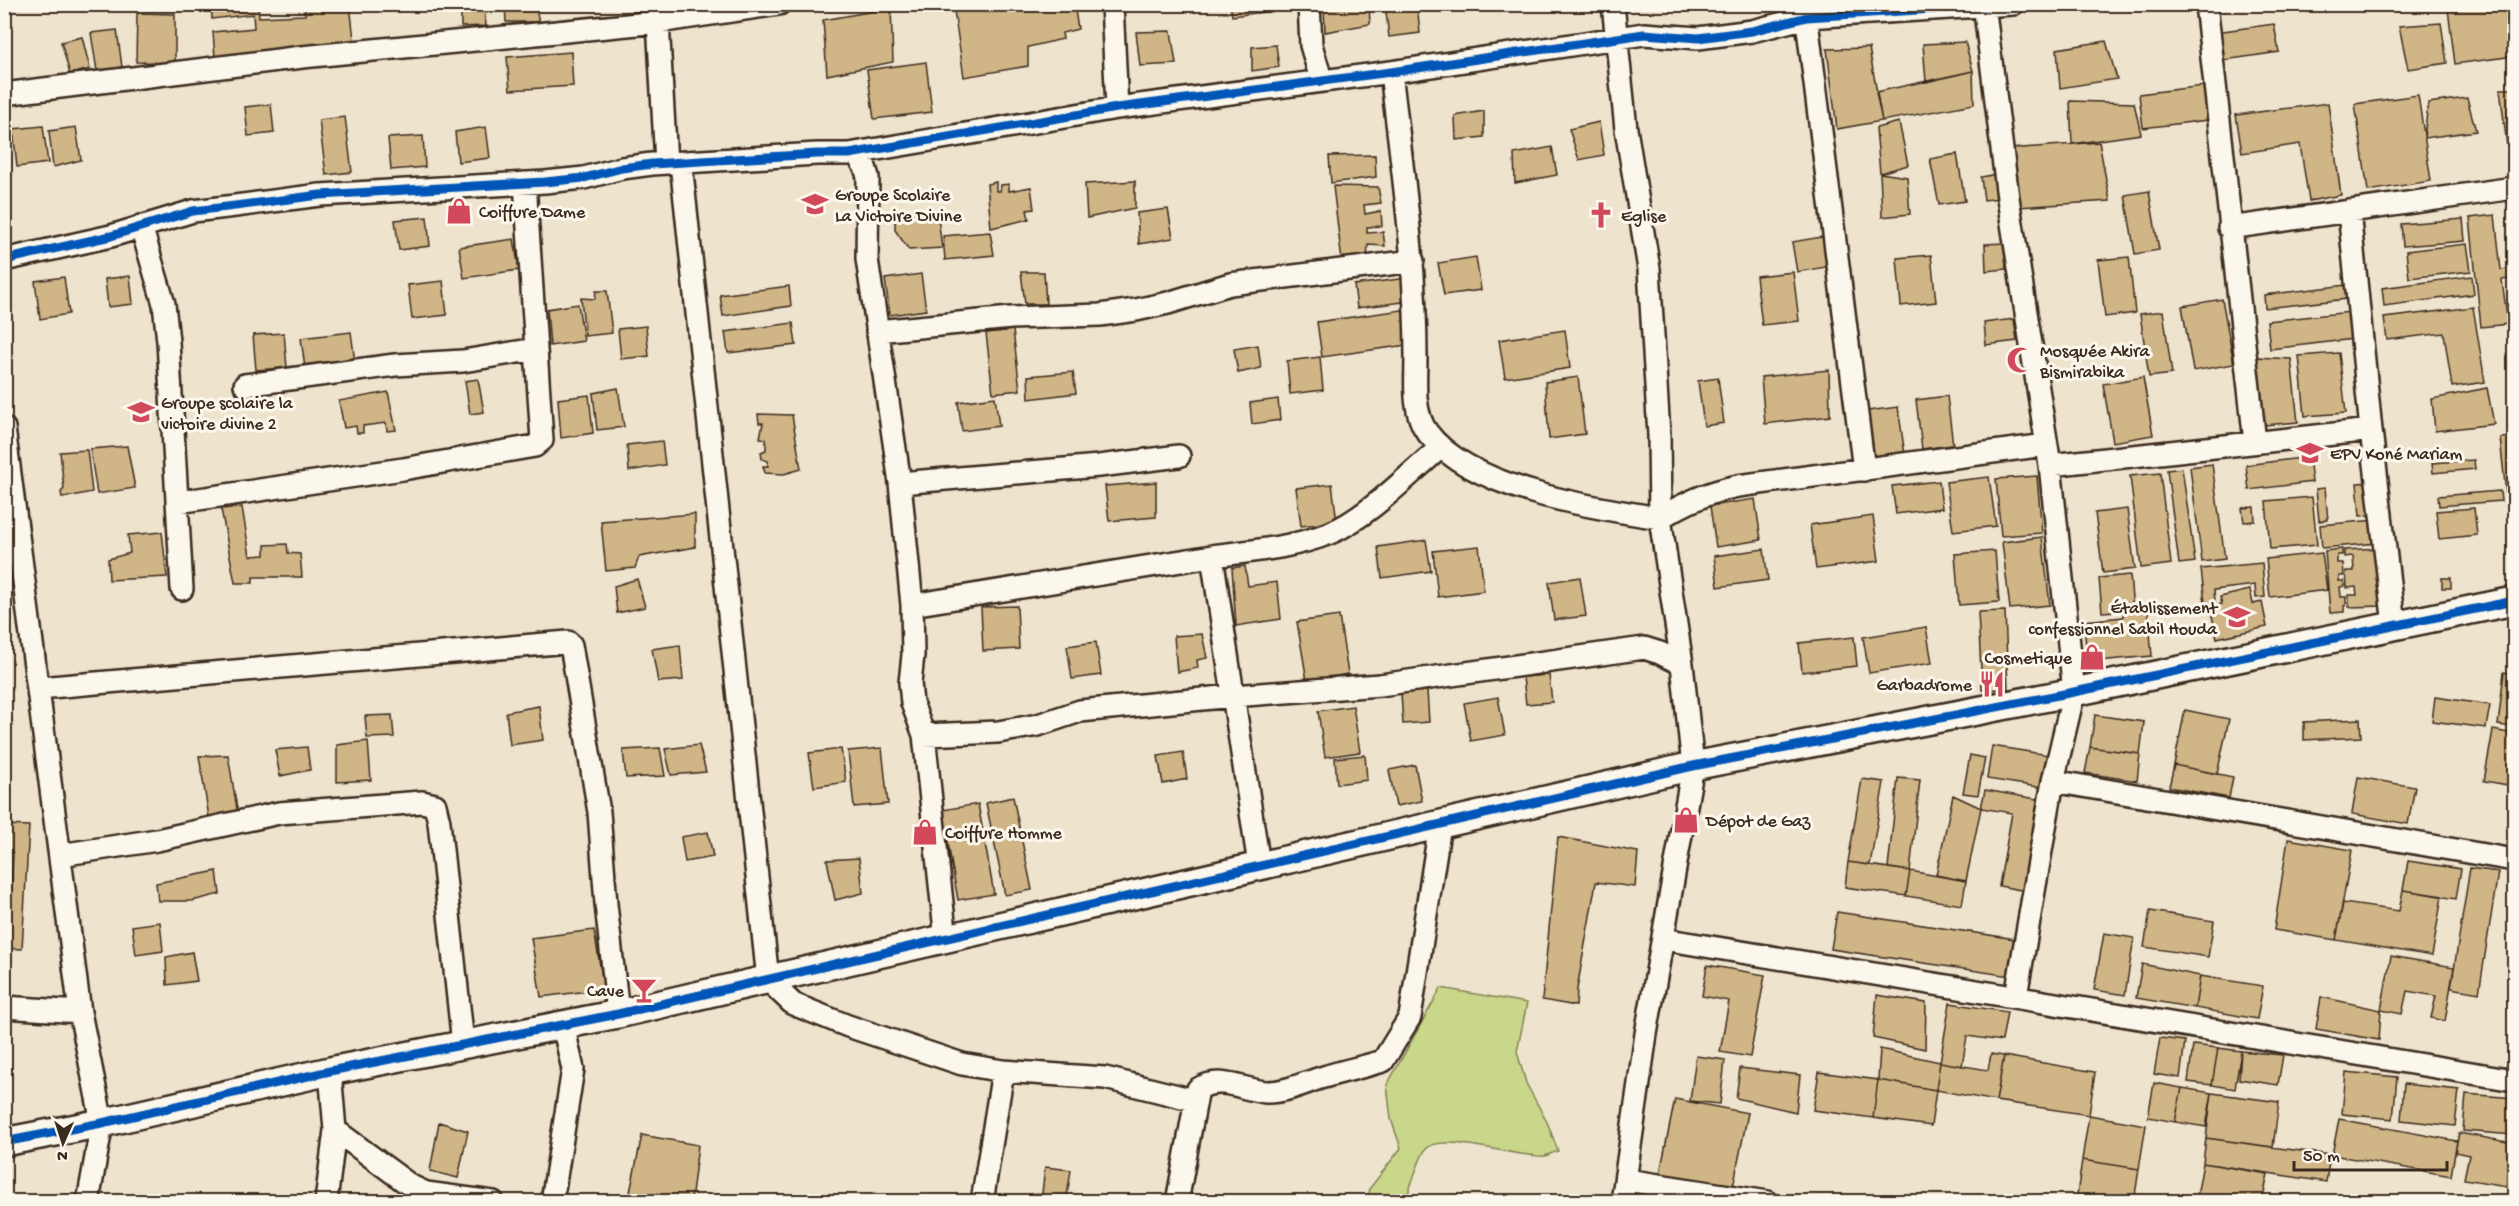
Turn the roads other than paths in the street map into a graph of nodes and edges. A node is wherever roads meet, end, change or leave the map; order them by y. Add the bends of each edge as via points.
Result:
1 (779, 4) edge
2 (1112, 4) edge
3 (1309, 4) edge
4 (1613, 4) edge
5 (2013, 4) edge
6 (2206, 4) edge
7 (1984, 5) edge
8 (1806, 11) edge
9 (657, 13) edge
10 (1616, 39) junction
11 (1391, 72) junction
12 (1321, 80) junction
13 (4, 94) edge
14 (1117, 108) junction
15 (856, 153) junction
16 (673, 163) junction
17 (525, 183) junction
18 (2514, 188) edge
19 (2349, 211) junction
20 (141, 226) junction
21 (2229, 228) junction
22 (4, 260) edge
23 (1413, 261) junction
24 (877, 331) junction
25 (536, 349) junction
26 (245, 385) dead end
27 (4, 429) edge
28 (2371, 430) junction
29 (5, 435) edge
30 (2255, 442) junction
31 (1440, 448) junction
32 (2048, 455) junction
33 (1179, 456) dead end
34 (1864, 470) junction
35 (900, 483) junction
36 (178, 502) junction
37 (1660, 518) junction
38 (1212, 556) junction
39 (13, 558) edge
40 (182, 590) dead end
41 (2514, 601) edge
42 (912, 605) junction
43 (2394, 625) junction
44 (1682, 664) junction
45 (39, 688) junction
46 (2074, 692) junction
47 (1233, 696) junction
48 (924, 735) junction
49 (1693, 766) junction
50 (2053, 781) junction
51 (1440, 825) junction
52 (60, 855) junction
53 (2514, 860) edge
54 (1259, 865) junction
55 (1663, 939) junction
56 (946, 940) junction
57 (768, 980) junction
58 (2016, 996) junction
59 (4, 1008) edge
60 (80, 1012) junction
61 (618, 1014) junction
62 (563, 1025) junction
63 (463, 1044) junction
64 (330, 1071) junction
65 (1003, 1071) junction
66 (2514, 1080) edge
67 (1194, 1100) junction
68 (102, 1123) junction
69 (335, 1130) junction
70 (4, 1142) edge
71 (1626, 1179) junction
72 (88, 1202) edge
73 (326, 1202) edge
74 (493, 1202) edge
75 (552, 1202) edge
76 (982, 1202) edge
77 (1177, 1202) edge
78 (1622, 1202) edge
79 (1767, 1202) edge

1 - 9 street
2 - 14 street
3 - 12 street via 1311,45
4 - 10 street
5 - 7 street
6 - 21 street
7 - 8 street
7 - 32 street via 2008,198
8 - 10 street via 1727,36 1698,38 1651,33
8 - 34 street
9 - 13 street
9 - 16 street
10 - 11 street
10 - 37 street via 1648,269
11 - 12 street
11 - 23 street
12 - 14 street
14 - 15 street
15 - 16 street
15 - 24 street via 868,177 867,259
16 - 17 street
16 - 57 street
17 - 20 street via 320,195 193,211
17 - 25 street
18 - 19 street
19 - 21 street
19 - 28 street
20 - 22 street
20 - 36 street via 164,304
21 - 30 street
23 - 24 street via 1230,284 1168,303 1100,315
23 - 31 street via 1417,406 1425,430
24 - 35 street
25 - 26 street
25 - 36 street via 542,440 535,446
27 - 29 street
28 - 30 street
28 - 43 street
29 - 39 street
30 - 32 street
31 - 37 street via 1479,473 1536,494
31 - 38 street via 1362,514 1331,532 1289,545
32 - 34 street
32 - 46 street
33 - 35 street
34 - 37 street via 1713,491
35 - 42 street
36 - 40 street
37 - 44 street
38 - 42 street
38 - 47 street
39 - 45 street
41 - 43 street
42 - 48 street via 911,693
43 - 46 street
44 - 47 street via 1644,648 1380,685
44 - 49 street
45 - 52 street
45 - 61 street via 568,642 599,812
46 - 49 street
46 - 50 street
47 - 48 street via 1080,711 1038,725 998,732
47 - 54 street
48 - 56 street
49 - 51 street
49 - 55 street
50 - 53 street
50 - 58 street
51 - 54 street
51 - 67 street via 1410,1017 1383,1061 1267,1092 1220,1082 1205,1085 1198,1089
52 - 60 street
52 - 63 street via 157,840 279,813 422,802 435,805
54 - 56 street
55 - 58 street
55 - 71 street
56 - 57 street
57 - 61 street
57 - 65 street via 793,1004 848,1026 962,1064
58 - 66 street
59 - 60 street
60 - 68 street
61 - 62 street
62 - 63 street
62 - 75 street via 573,1069
63 - 64 street
64 - 68 street
64 - 69 street
65 - 67 street via 1105,1078
65 - 76 street
67 - 77 street
68 - 70 street
68 - 72 street
69 - 73 street
69 - 74 street via 426,1193
71 - 78 street
71 - 79 street

